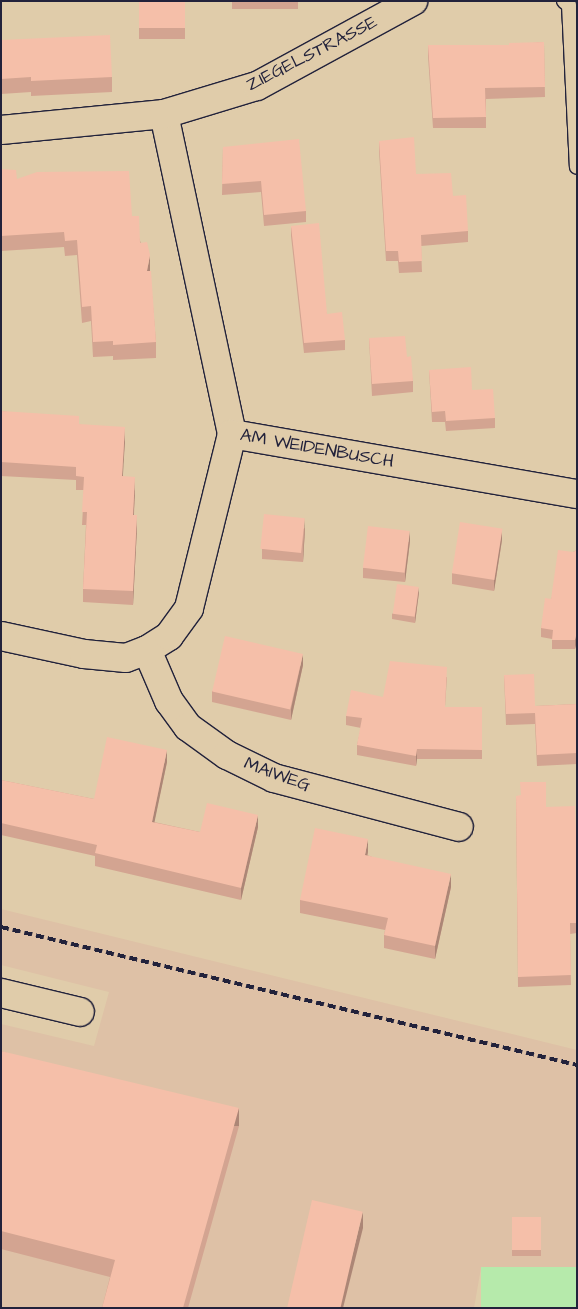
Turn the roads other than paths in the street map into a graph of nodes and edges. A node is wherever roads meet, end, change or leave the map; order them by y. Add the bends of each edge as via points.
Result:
1 (413, 1) edge
2 (564, 1) edge
3 (164, 114) junction
4 (1, 130) edge
5 (577, 166) edge
6 (232, 434) junction
7 (577, 494) edge
8 (1, 636) edge
9 (147, 650) junction
10 (459, 827) dead end
11 (1, 993) edge
12 (80, 1012) dead end

1 - 3 street, ZIEGELSTRASSE via 257,86
2 - 5 lane via 569,5
3 - 4 street, ZIEGELSTRASSE
3 - 6 street, AM WEIDENBUSCH
6 - 7 street, AM WEIDENBUSCH
6 - 9 street via 189,608 169,636
8 - 9 street via 84,654 126,658
9 - 10 street, MAIWEG via 169,701 188,727 227,755 274,778
11 - 12 street

